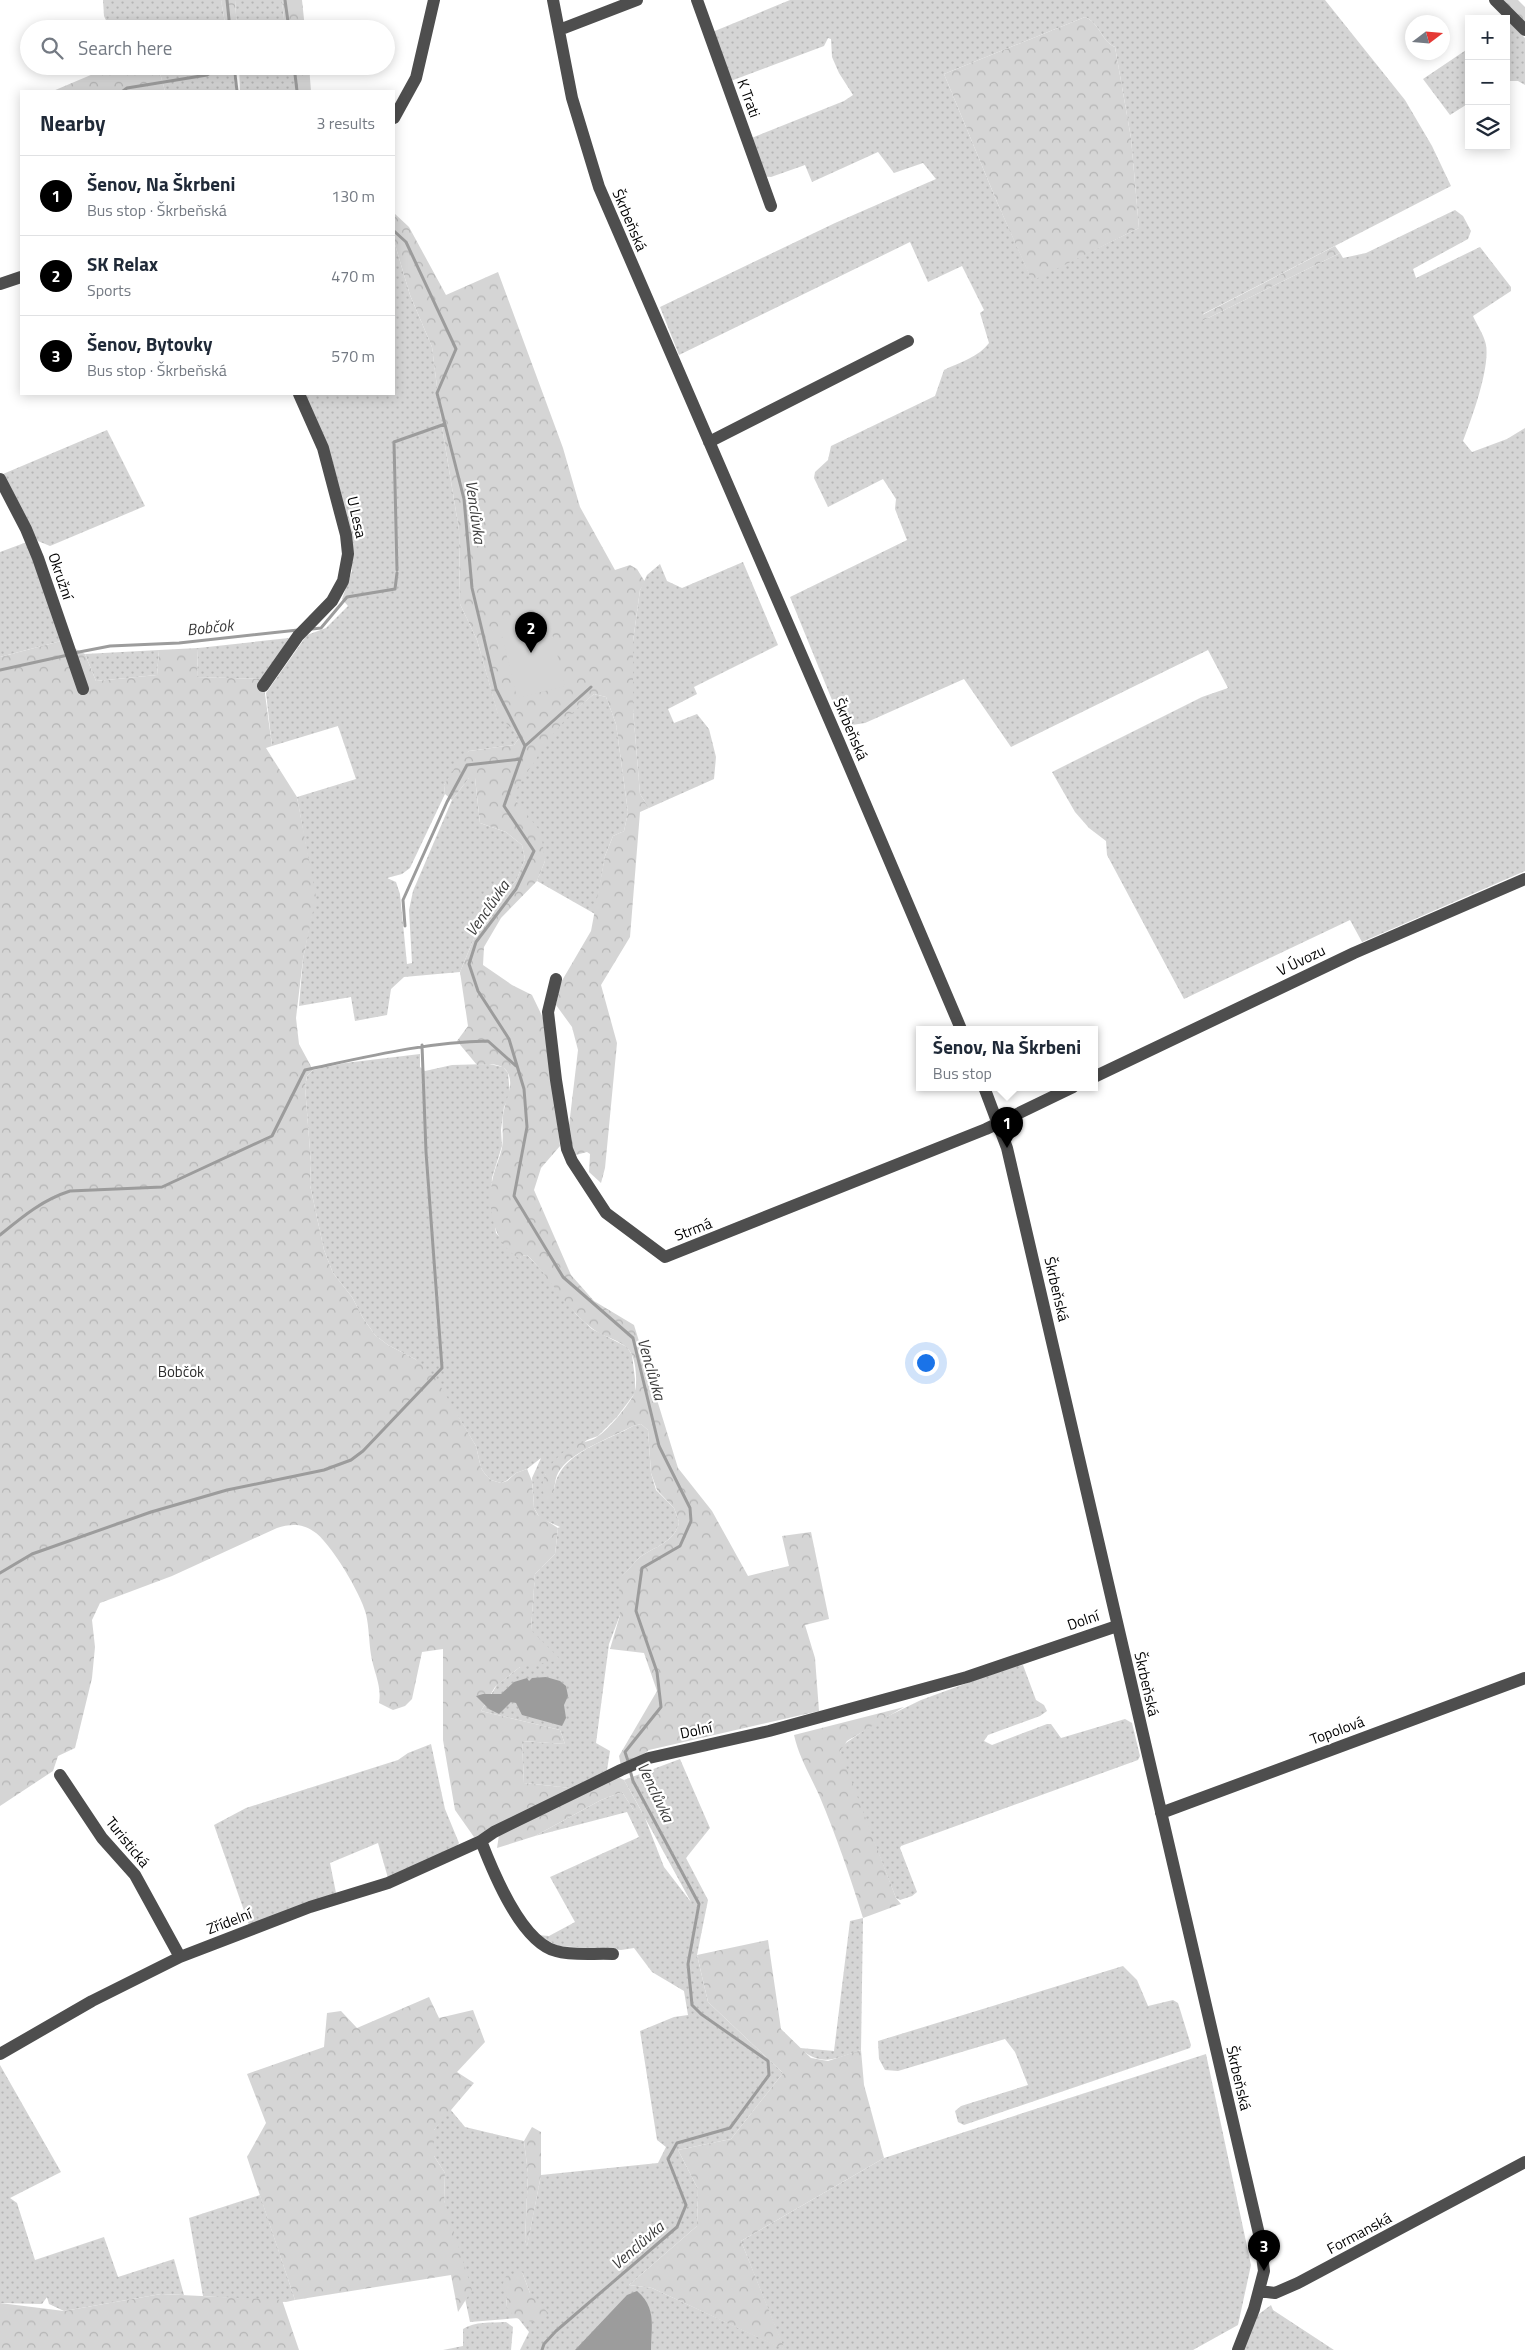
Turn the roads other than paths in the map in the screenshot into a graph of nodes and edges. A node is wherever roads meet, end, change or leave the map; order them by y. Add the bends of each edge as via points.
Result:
1 (434, 0) edge
2 (553, 0) edge
3 (637, 0) edge
4 (697, 0) edge
5 (1495, 0) edge
6 (559, 30) junction
7 (1525, 30) edge
8 (395, 116) edge
9 (771, 206) dead end
10 (20, 276) edge
11 (0, 284) edge
12 (908, 341) dead end
13 (299, 395) edge
14 (709, 442) junction
15 (0, 479) edge
16 (263, 686) dead end
17 (82, 689) dead end
18 (1525, 879) edge
19 (556, 979) dead end
20 (960, 1026) edge
21 (1098, 1074) edge
22 (986, 1091) edge
23 (1065, 1091) edge
24 (998, 1123) junction
25 (1117, 1626) junction
26 (1525, 1678) edge
27 (60, 1775) dead end
28 (1162, 1813) junction
29 (481, 1841) junction
30 (613, 1954) dead end
31 (180, 1957) junction
32 (0, 2054) edge
33 (1525, 2162) edge
34 (1259, 2292) junction
35 (1238, 2350) edge

1 - 8 street via 416,78
2 - 6 street, Škrbeňská
3 - 6 street
4 - 9 street, K Trati
5 - 7 street
6 - 14 street, Škrbeňská via 572,98 599,187
10 - 11 street
12 - 14 street
13 - 16 street, U Lesa via 323,448 348,554 343,581 332,601 298,636
14 - 20 street, Škrbeňská
15 - 17 street, Okružní via 38,558
18 - 21 street, V Úvozu via 1354,952
19 - 24 street, Strmá via 548,1012 556,1080 572,1161 606,1213 665,1257
22 - 24 street, Škrbeňská
23 - 24 street
24 - 25 street, Škrbeňská via 1009,1158
25 - 28 street, Škrbeňská
25 - 29 street, Dolní via 967,1677 769,1730 667,1753 621,1770
26 - 28 street, Topolová
27 - 31 street, Turistická via 102,1838 135,1875
28 - 34 street, Škrbeňská via 1259,2234 1264,2271
29 - 30 street via 496,1880 534,1938 557,1952
29 - 31 street, Zřídelní via 388,1883 310,1906
31 - 32 street, Zřídelní via 92,2000
33 - 34 street, Formanská via 1298,2283 1275,2293
34 - 35 street

